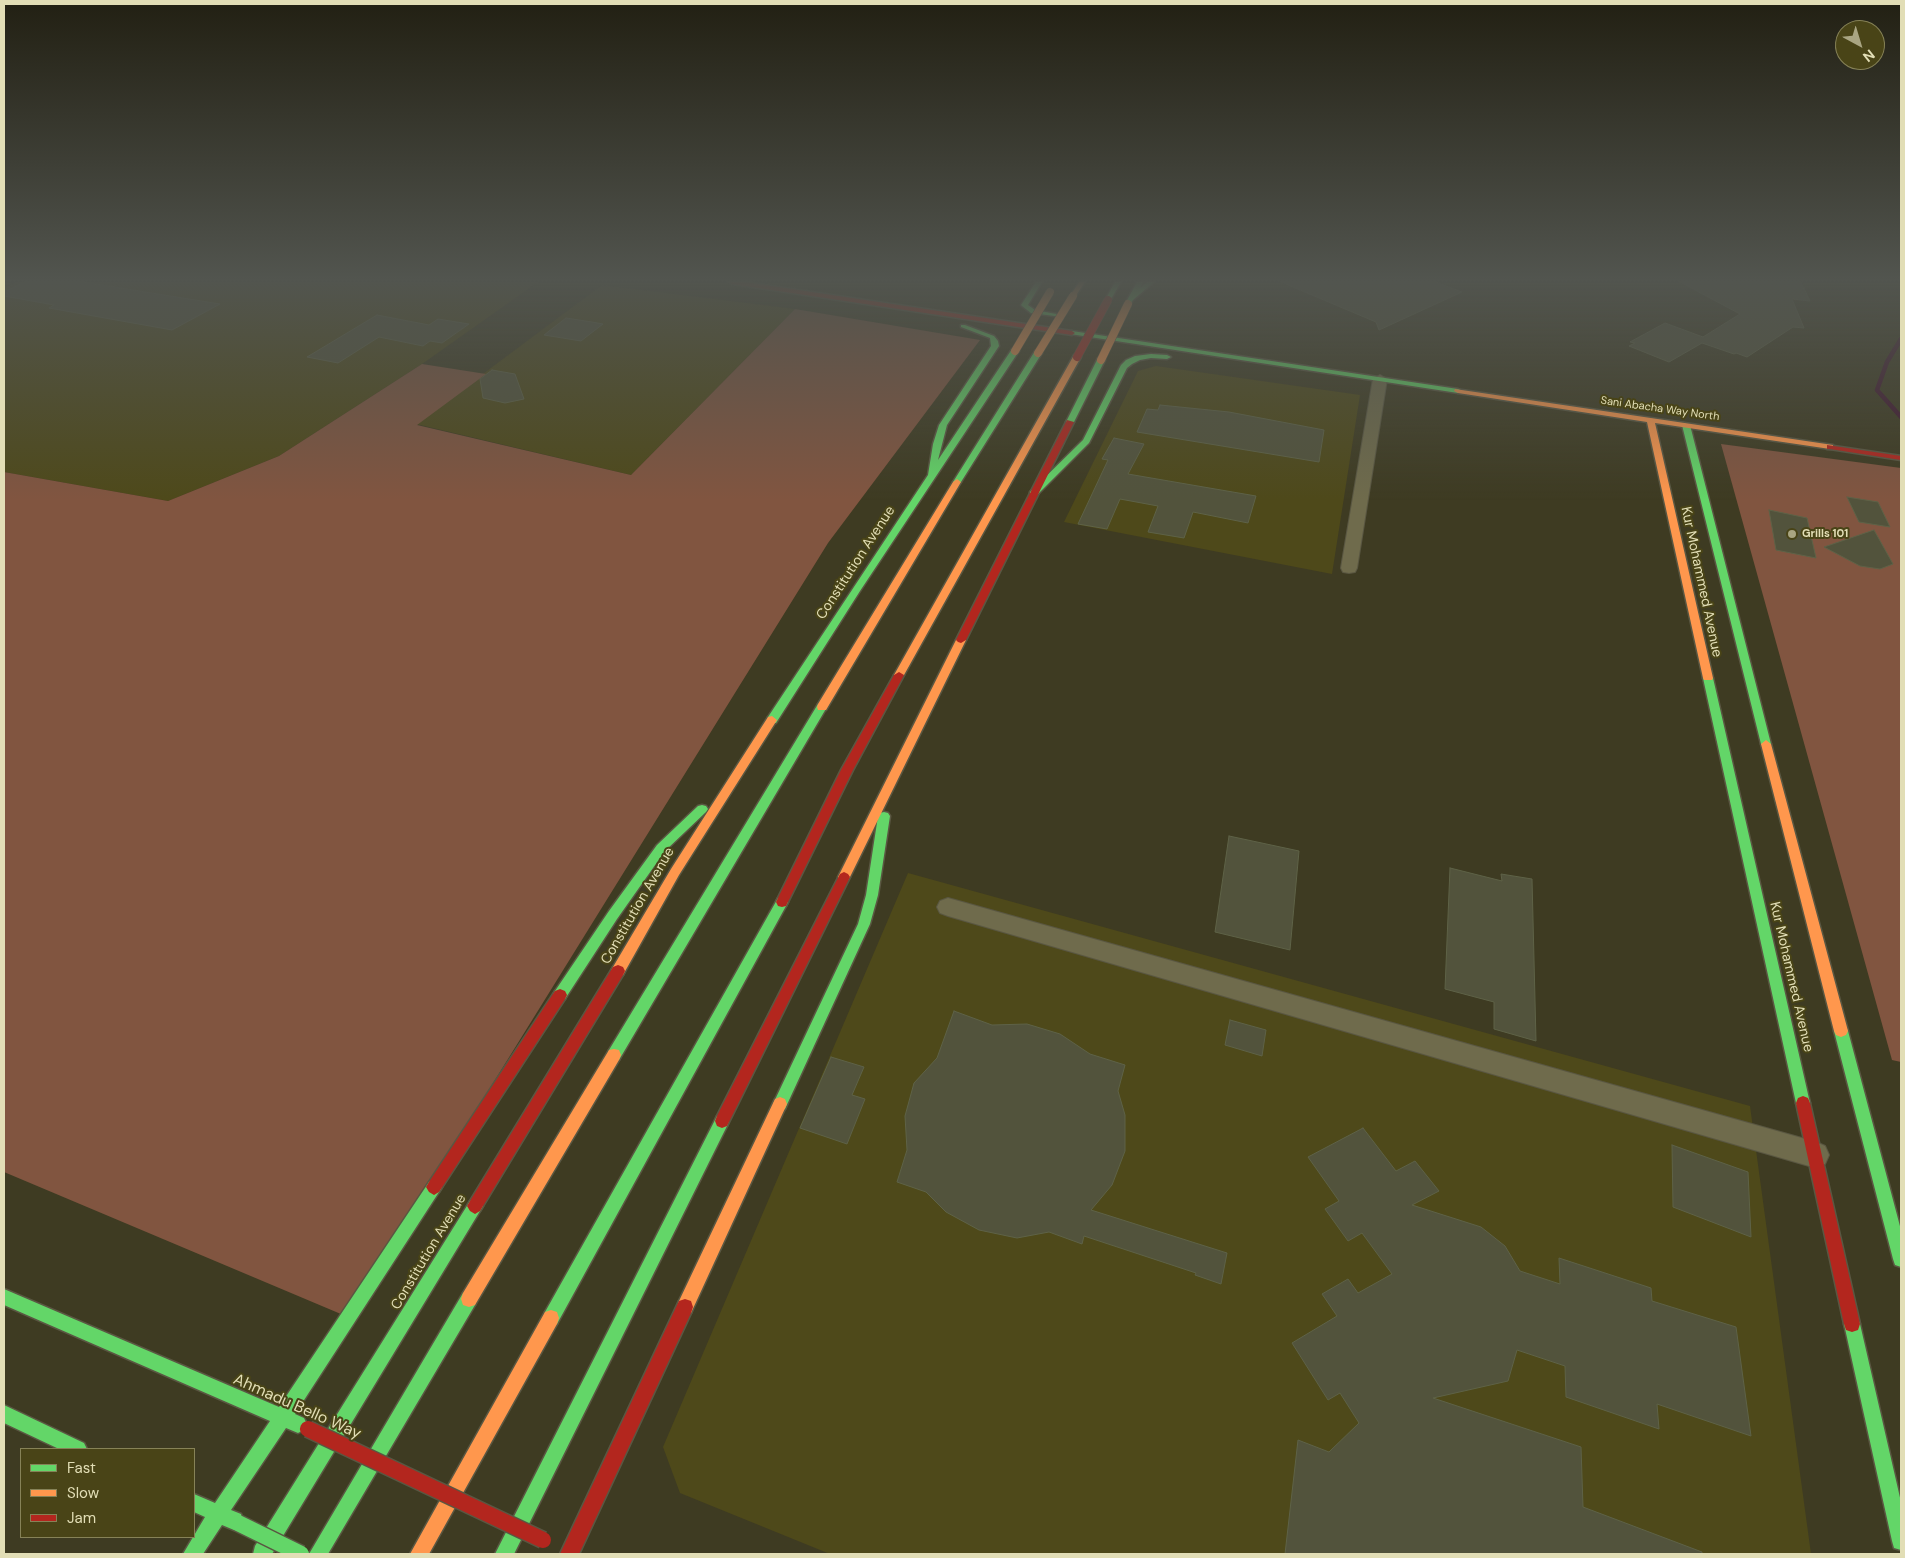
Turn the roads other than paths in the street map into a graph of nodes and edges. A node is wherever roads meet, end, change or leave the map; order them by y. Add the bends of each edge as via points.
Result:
1 (990, 355) edge
2 (1013, 355) edge
3 (1037, 355) edge
4 (1078, 355) edge
5 (1104, 355) edge
6 (1219, 355) edge
7 (1380, 379) junction
8 (1650, 420) junction
9 (1686, 425) junction
10 (1901, 458) edge
11 (932, 474) junction
12 (1033, 494) junction
13 (1350, 568) dead end
14 (734, 779) junction
15 (890, 784) junction
16 (948, 907) dead end
17 (1816, 1155) junction
18 (1901, 1259) edge
19 (4, 1297) edge
20 (4, 1414) edge
21 (282, 1417) junction
22 (76, 1448) edge
23 (195, 1503) edge
24 (218, 1514) junction
25 (1901, 1541) edge
26 (561, 1549) edge
27 (192, 1554) edge
28 (261, 1554) edge
29 (300, 1554) edge
30 (318, 1554) edge
31 (419, 1554) edge
32 (504, 1554) edge

1 - 11 main road via 943,425
2 - 11 main road, Constitution Avenue, bridge
3 - 30 main road, bridge via 715,885
4 - 31 main road, bridge via 847,770 783,900
5 - 12 main road, bridge
6 - 7 main road, Sani Abacha Way North
7 - 8 main road, Sani Abacha Way North
7 - 12 main road via 1309,378 1165,357 1138,358 1124,367 1093,429 1072,457
7 - 13 street
8 - 9 main road, Sani Abacha Way North
8 - 17 main road, Kur Mohammed Avenue
9 - 10 main road, Sani Abacha Way North
9 - 18 main road, Kur Mohammed Avenue
11 - 14 main road, Constitution Avenue
12 - 15 main road
14 - 21 main road via 647,866
14 - 28 main road, Constitution Avenue
15 - 26 main road via 872,895 864,924
15 - 32 main road
16 - 17 street
17 - 25 main road, Kur Mohammed Avenue
19 - 21 main road, Ahmadu Bello Way
20 - 22 main road
21 - 24 main road
21 - 26 main road, Ahmadu Bello Way, bridge
23 - 24 main road
24 - 27 main road
24 - 29 main road, bridge

